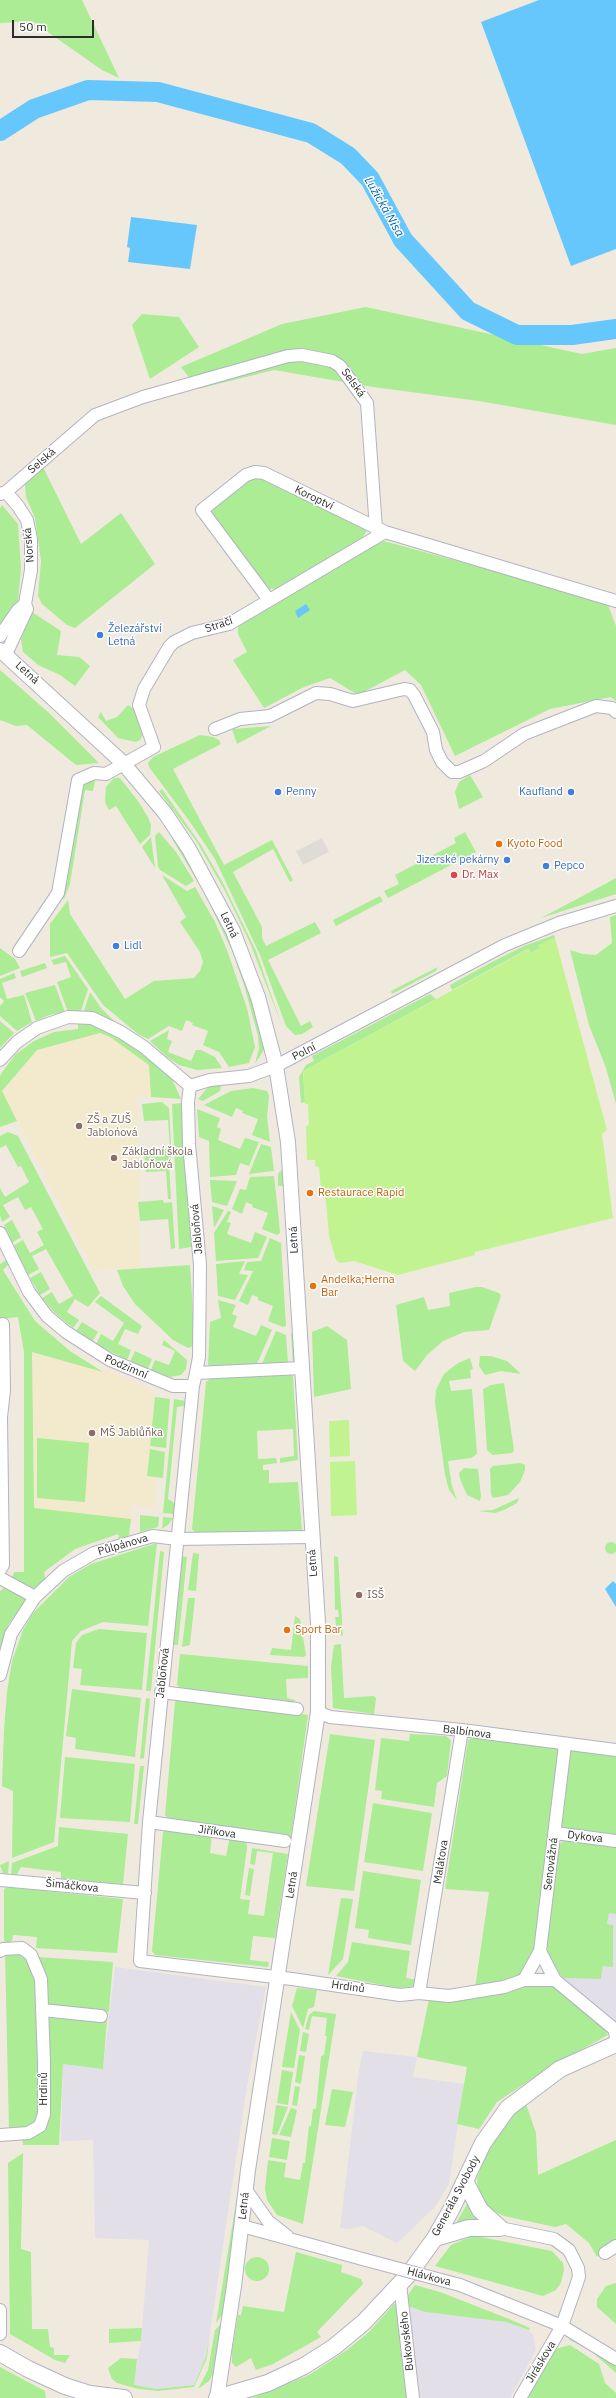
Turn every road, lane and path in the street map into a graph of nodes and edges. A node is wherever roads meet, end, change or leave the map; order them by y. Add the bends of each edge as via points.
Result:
1 (3, 493) edge
2 (380, 530) junction
3 (269, 600) junction
4 (616, 601) edge
5 (25, 604) junction
6 (0, 636) edge
7 (3, 652) edge
8 (616, 712) edge
9 (215, 729) dead end
10 (123, 763) junction
11 (616, 906) edge
12 (19, 951) dead end
13 (0, 1060) edge
14 (276, 1066) junction
15 (190, 1086) junction
16 (0, 1233) edge
17 (3, 1324) dead end
18 (302, 1368) junction
19 (196, 1372) junction
20 (193, 1386) junction
21 (0, 1416) edge
22 (311, 1537) junction
23 (177, 1539) junction
24 (0, 1570) edge
25 (0, 1578) edge
26 (35, 1597) junction
27 (0, 1675) edge
28 (161, 1692) junction
29 (297, 1709) dead end
30 (318, 1712) junction
31 (462, 1730) junction
32 (566, 1744) junction
33 (616, 1750) edge
34 (149, 1822) junction
35 (554, 1833) junction
36 (285, 1841) dead end
37 (616, 1841) edge
38 (0, 1880) edge
39 (144, 1893) junction
40 (0, 1952) edge
41 (540, 1952) junction
42 (140, 1961) joint
43 (278, 1977) junction
44 (524, 1980) junction
45 (555, 1980) junction
46 (420, 1993) junction
47 (42, 2010) junction
48 (101, 2016) dead end
49 (616, 2037) edge
50 (616, 2044) edge
51 (0, 2135) edge
52 (465, 2181) junction
53 (246, 2190) junction
54 (242, 2226) junction
55 (500, 2228) junction
56 (435, 2238) junction
57 (291, 2239) junction
58 (616, 2246) edge
59 (605, 2253) dead end
60 (400, 2284) junction
61 (0, 2310) edge
62 (562, 2326) junction
63 (0, 2334) edge
64 (0, 2353) edge
65 (616, 2359) edge
66 (124, 2398) edge
67 (217, 2398) edge
68 (413, 2398) edge
69 (520, 2398) edge

1 - 2 street, Selská via 95,415 143,397 288,356 302,355 332,361 340,366 367,403
1 - 5 street, Norská via 18,506 27,520 31,540 31,570
2 - 3 street, Stračí
2 - 3 street, Koroptví via 264,473 250,473 202,510
2 - 4 street
3 - 10 street, Stračí via 229,624 192,633 174,642 163,654 144,689 139,705 154,747
5 - 6 street
5 - 7 street, Norská via 27,609 24,618
7 - 10 street, Letná
8 - 9 street via 612,708 596,706 524,734 484,761 455,772 448,770 442,762 436,750 433,732 410,690 404,688 353,701 316,693 270,716 240,719
10 - 12 street via 106,774 94,773 78,780 58,893
10 - 14 street, Letná via 166,813 233,932 258,997
11 - 14 street, Polní via 559,923 505,945
13 - 15 street via 17,1042 37,1028 68,1017 87,1017 102,1021 144,1047
14 - 15 street, Polní via 249,1076 210,1080
14 - 18 street, Letná via 288,1142
15 - 19 street, Jabloňová via 189,1144 200,1265 199,1357
16 - 20 street, Podzimní via 29,1292 47,1316 66,1332 110,1360 173,1386
17 - 21 street via 4,1390
18 - 19 street
18 - 22 street, Letná
19 - 20 street
20 - 23 street, Jabloňová
21 - 24 street via 3,1565
22 - 23 street, Půlpánova
22 - 30 street, Letná via 318,1623
23 - 26 street, Půlpánova via 153,1536 94,1553 63,1571
23 - 28 street, Jabloňová
25 - 26 street
26 - 27 street, Půlpánova via 11,1634
28 - 29 street
28 - 34 street, Jabloňová
30 - 31 street, Balbínova via 330,1717
30 - 43 street, Letná
31 - 32 street, Balbínova
31 - 46 street, Malátova
32 - 33 street, Balbínova
32 - 35 street, Senovážná
34 - 36 street, Jiříkova
34 - 39 street, Jabloňová
35 - 37 street, Dykova
35 - 41 street, Senovážná
38 - 39 street, Šimáčkova
39 - 42 street, Jabloňová
40 - 47 street, Hrdinů via 3,1949 22,1948 31,1955 41,1979
41 - 44 street, Senovážná
41 - 45 street
42 - 43 street, Hrdinů
43 - 46 street, Hrdinů via 400,1995
43 - 53 street, Letná
44 - 45 street, Hrdinů
44 - 46 street, Hrdinů via 504,1987 450,1996
45 - 49 street via 614,2029
47 - 48 street
47 - 51 street, Hrdinů via 43,2118 40,2126 28,2133
50 - 52 main road, Generála Svobody via 560,2069 508,2108 483,2144
52 - 55 main road via 480,2210
52 - 56 main road, Generála Svobody
53 - 54 street, Letná
53 - 57 street, Hlávkova via 268,2220
54 - 57 street, Hlávkova
54 - 67 street, Letná
55 - 56 main road via 469,2228
55 - 62 street via 554,2239 569,2250 578,2268 579,2277
56 - 60 main road, Generála Svobody
57 - 62 street, Hlávkova, bridge via 460,2285
58 - 59 street
60 - 67 main road, Generála Svobody via 364,2322 334,2347 304,2366 268,2383
60 - 68 street, Bukovského
61 - 63 street
62 - 65 street, Hlávkova
62 - 69 street, Jiráskova
64 - 66 main road via 65,2386 90,2394

